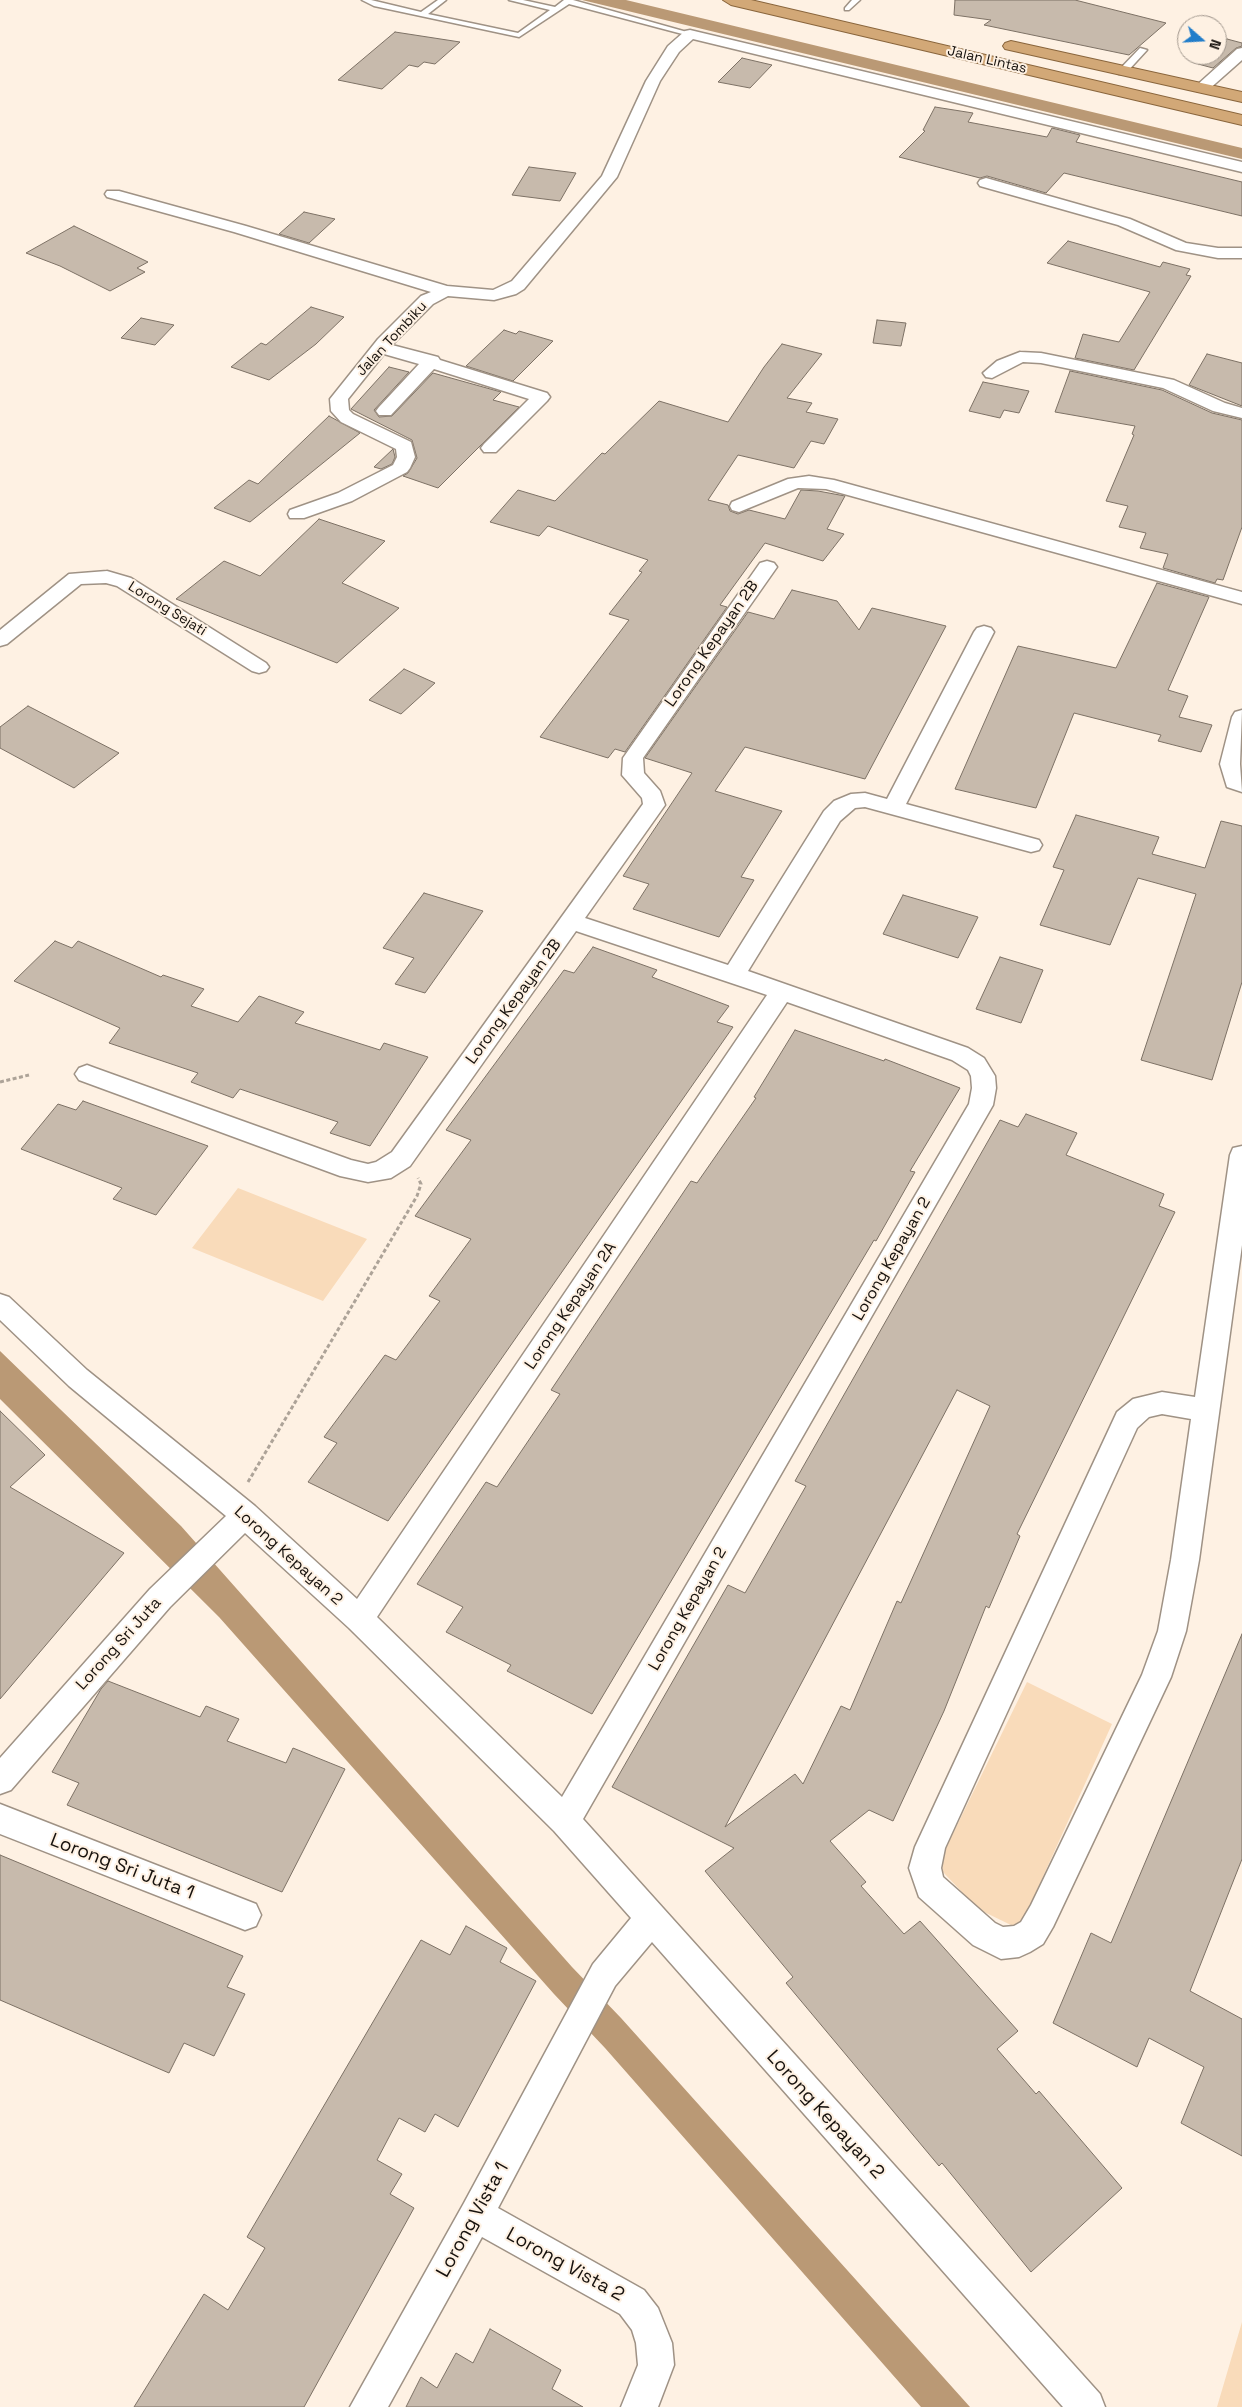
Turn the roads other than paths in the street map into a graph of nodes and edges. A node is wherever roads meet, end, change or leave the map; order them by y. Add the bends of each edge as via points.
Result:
1 (366, 0) edge
2 (442, 0) edge
3 (513, 0) edge
4 (731, 0) edge
5 (568, 1) edge
6 (377, 2) edge
7 (828, 5) dead end
8 (852, 5) edge
9 (555, 10) junction
10 (866, 14) dead end
11 (422, 15) junction
12 (690, 34) junction
13 (999, 44) dead end
14 (1143, 50) dead end
15 (1242, 52) edge
16 (1122, 72) junction
17 (1202, 88) junction
18 (1242, 98) edge
19 (1242, 120) edge
20 (1242, 168) edge
21 (986, 183) dead end
22 (113, 194) dead end
23 (1242, 253) edge
24 (446, 291) junction
25 (381, 347) junction
26 (432, 361) junction
27 (992, 373) dead end
28 (385, 411) dead end
29 (1242, 413) edge
30 (490, 448) dead end
31 (739, 506) dead end
32 (297, 514) dead end
33 (766, 567) dead end
34 (1242, 598) edge
35 (984, 632) dead end
36 (0, 640) edge
37 (259, 667) dead end
38 (1242, 717) edge
39 (1242, 785) edge
40 (894, 807) junction
41 (1031, 846) dead end
42 (572, 922) junction
43 (733, 976) junction
44 (782, 991) junction
45 (87, 1074) dead end
46 (1242, 1155) edge
47 (0, 1304) edge
48 (1206, 1410) junction
49 (238, 1516) junction
50 (359, 1619) junction
51 (0, 1780) edge
52 (0, 1819) edge
53 (565, 1821) junction
54 (244, 1915) dead end
55 (650, 1919) junction
56 (476, 2215) junction
57 (368, 2407) edge
58 (640, 2407) edge
59 (1087, 2407) edge

1 - 6 lane
2 - 11 lane
3 - 9 lane
4 - 19 highway, Jalan Lintas
5 - 9 lane
5 - 12 lane
6 - 11 lane
7 - 8 highway
8 - 10 highway
9 - 11 lane via 523,35
12 - 20 street
12 - 24 street, Jalan Tombiku via 673,49 653,81 609,177 518,284 494,295
13 - 16 highway, Jalan Lintas
14 - 16 lane
15 - 17 street
16 - 17 highway, Jalan Lintas
17 - 18 highway, Jalan Lintas
21 - 23 street via 1124,222 1182,247
22 - 24 street
24 - 25 street, Jalan Tombiku via 428,300
25 - 26 street
25 - 32 street, Jalan Tombiku via 338,404 347,418 406,446 402,468 359,490
26 - 28 street
26 - 30 street via 541,396
27 - 29 street via 1020,357 1041,358 1168,384 1219,407
31 - 34 street via 795,483 827,484
33 - 42 street, Lorong Kepayan 2B via 633,758 633,776 652,796 654,805
35 - 40 street
36 - 37 street, Lorong Sejati via 76,578 107,577 124,582
38 - 39 street via 1230,764 1234,782
40 - 41 street
40 - 43 street via 865,800 851,801 832,816
42 - 43 street, Lorong Kepayan 2
42 - 45 street, Lorong Kepayan 2B via 401,1159 382,1171 368,1173 349,1169
43 - 44 street, Lorong Kepayan 2
44 - 50 street, Lorong Kepayan 2A
44 - 53 street, Lorong Kepayan 2 via 960,1054 976,1064 984,1076 981,1105
46 - 48 street
47 - 49 street, Lorong Kepayan 2 via 78,1378
48 - 48 street via 1162,1403 1142,1408 1127,1420 930,1847 925,1868 930,1886 984,1934 1001,1943 1019,1940 1032,1933 1156,1677 1178,1602
49 - 50 street, Lorong Kepayan 2
49 - 51 street, Lorong Sri Juta via 160,1598
50 - 53 street, Lorong Kepayan 2
52 - 54 street, Lorong Sri Juta 1
53 - 55 street, Lorong Kepayan 2
55 - 56 street, Lorong Vista 1 via 604,1975
55 - 59 street, Lorong Kepayan 2
56 - 57 street, Lorong Vista 1
56 - 58 street, Lorong Vista 2 via 632,2302 646,2320 654,2343 656,2365

